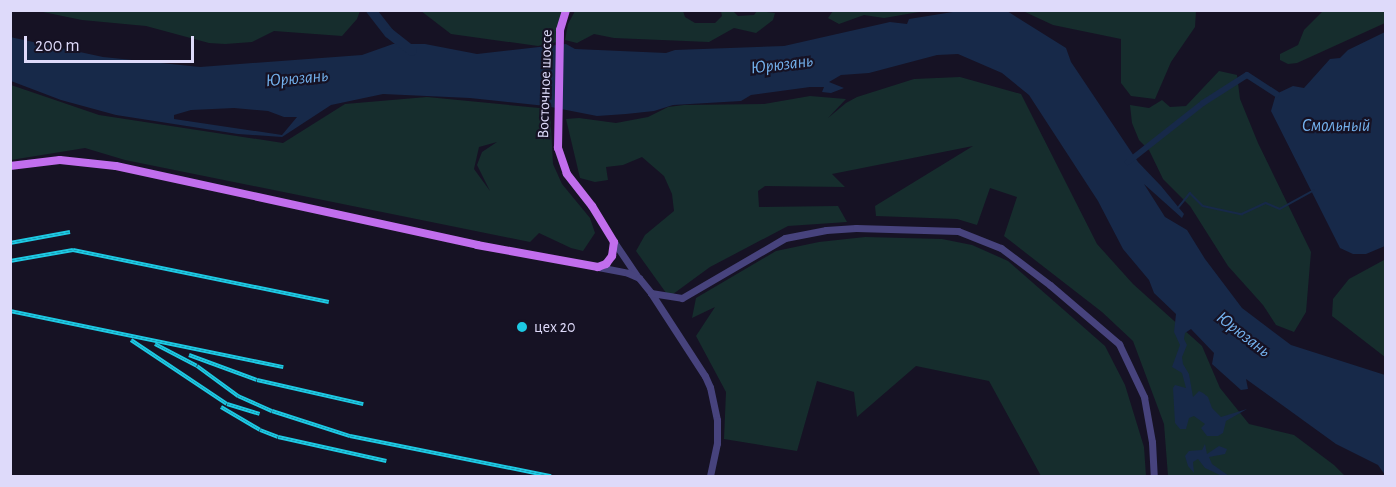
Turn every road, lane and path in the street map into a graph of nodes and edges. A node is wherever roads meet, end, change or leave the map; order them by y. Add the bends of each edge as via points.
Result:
1 (566, 10) edge
2 (10, 166) edge
3 (614, 242) junction
4 (598, 267) junction
5 (639, 278) junction
6 (651, 293) junction
7 (710, 477) edge
8 (1154, 477) edge

1 - 3 main road, Восточное шоссе via 560,30 558,148 567,174
2 - 4 main road via 60,160 117,166 477,245
3 - 4 main road via 612,256
3 - 5 street, Восточное шоссе
4 - 5 street
5 - 6 street, Восточное шоссе
6 - 7 street, Восточное шоссе via 710,387 717,420
6 - 8 street via 682,298 785,238 856,228 958,231 1001,248 1119,344 1144,397

